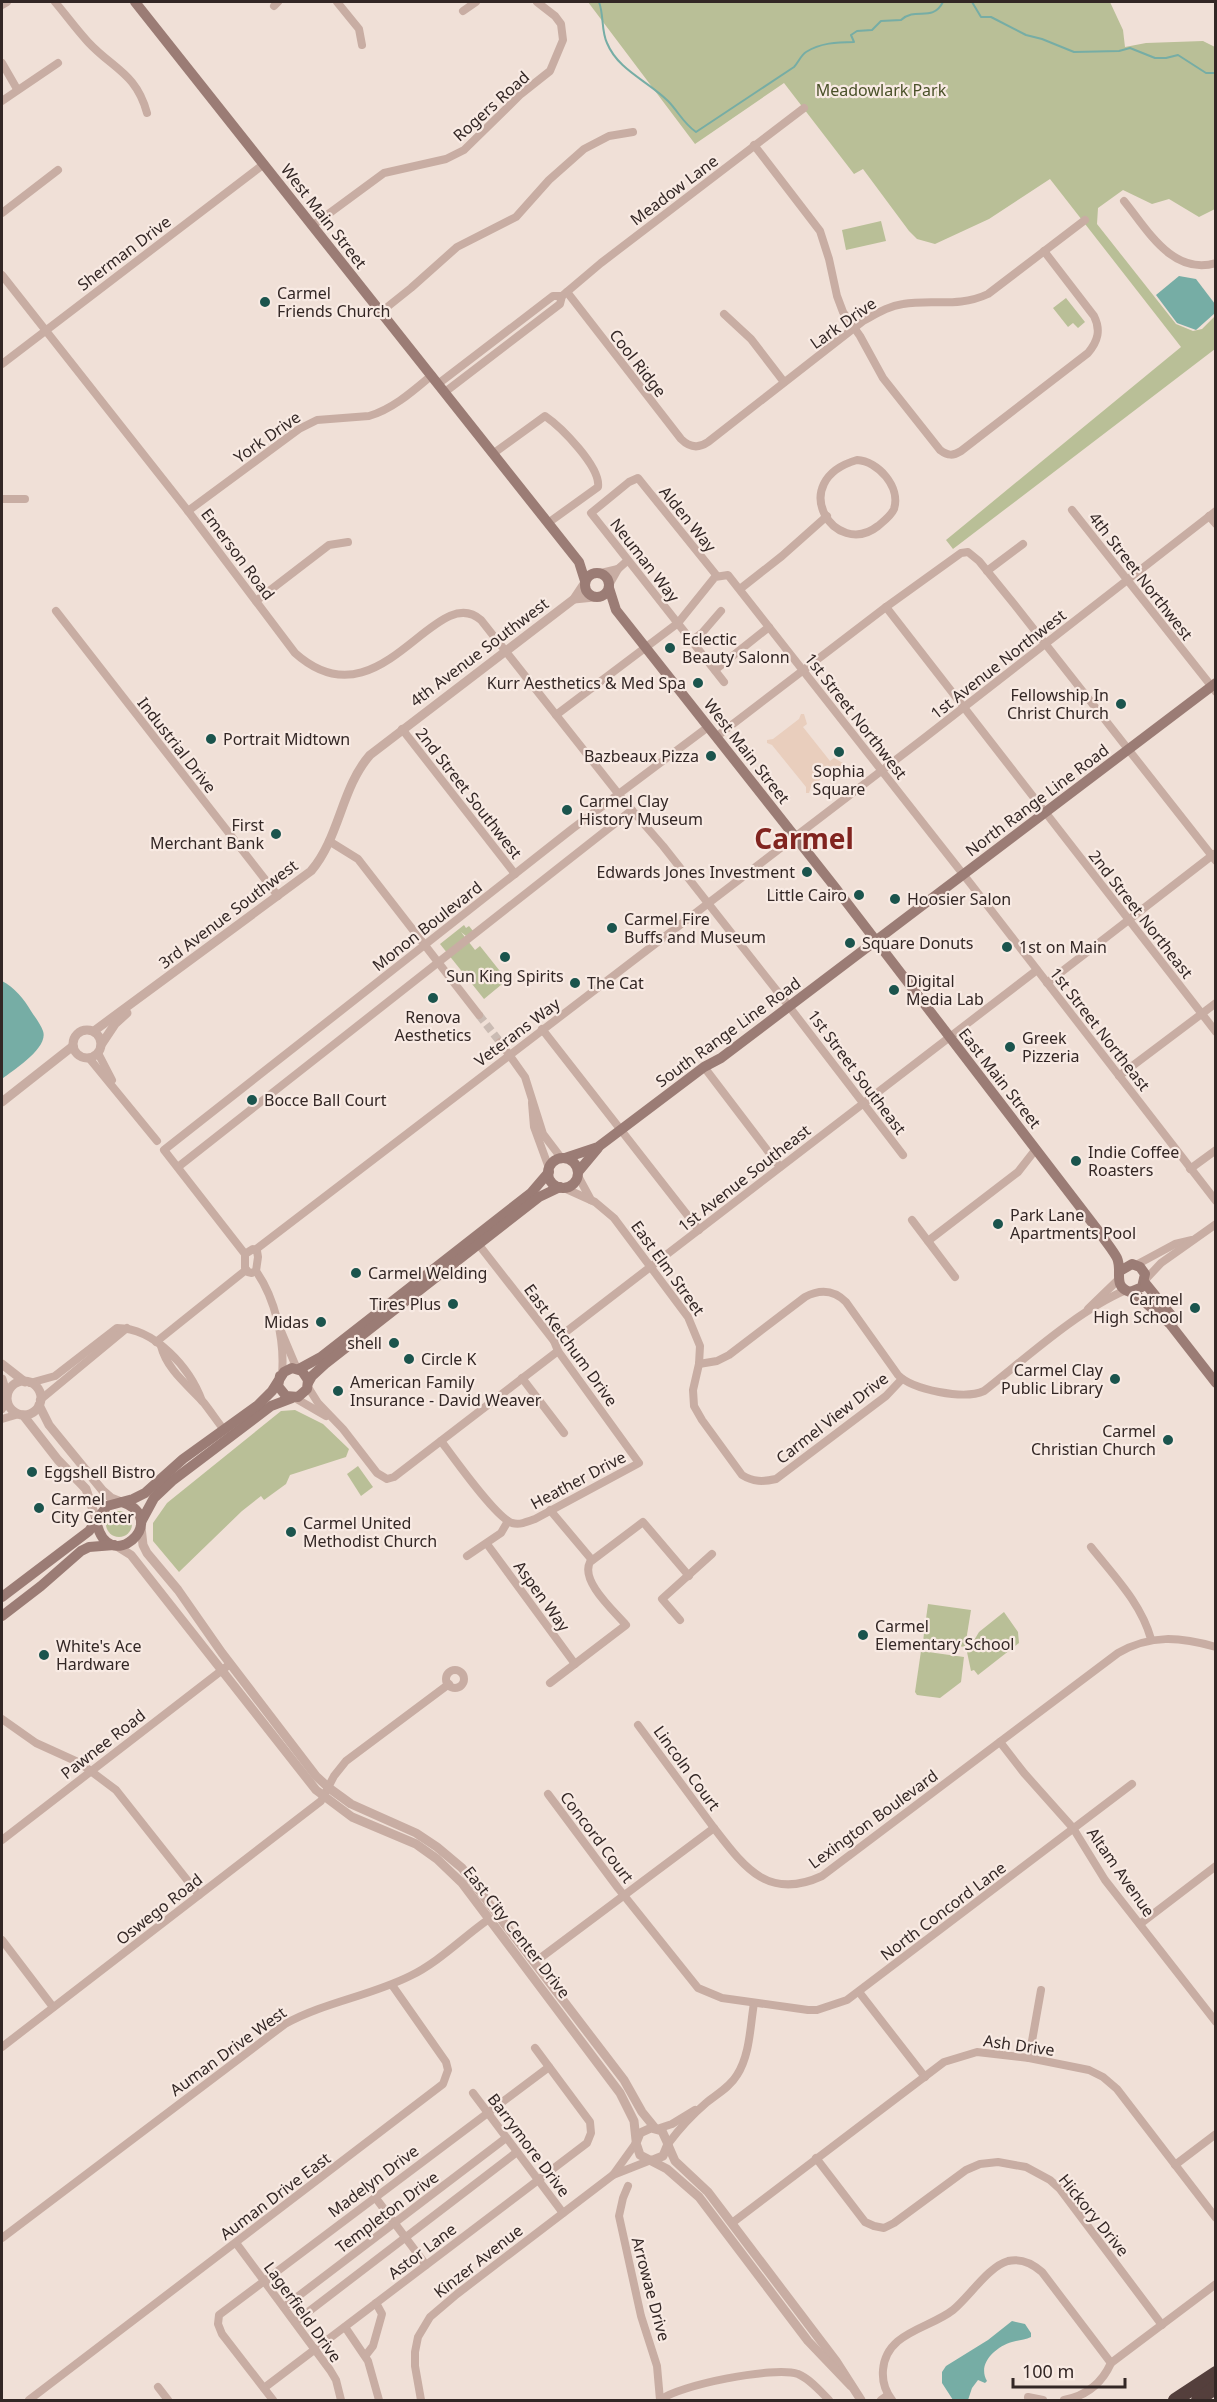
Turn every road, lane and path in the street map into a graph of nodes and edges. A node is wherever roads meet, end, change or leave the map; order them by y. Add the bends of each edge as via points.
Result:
1 (7, 2) edge
2 (55, 2) edge
3 (135, 2) edge
4 (337, 2) edge
5 (476, 2) edge
6 (537, 2) edge
7 (2, 5) edge
8 (463, 11) dead end
9 (362, 45) dead end
10 (2, 63) edge
11 (58, 63) dead end
12 (17, 89) junction
13 (2, 101) edge
14 (804, 108) dead end
15 (147, 113) dead end
16 (633, 132) dead end
17 (754, 145) junction
18 (264, 164) junction
19 (58, 170) dead end
20 (1124, 201) dead end
21 (2, 213) edge
22 (1085, 220) dead end
23 (312, 225) junction
24 (1044, 251) junction
25 (1215, 263) edge
26 (2, 275) edge
27 (565, 294) junction
28 (381, 312) junction
29 (724, 314) dead end
30 (855, 328) junction
31 (45, 330) junction
32 (2, 364) edge
33 (784, 382) junction
34 (438, 384) junction
35 (691, 446) joint
36 (494, 453) junction
37 (638, 478) joint
38 (2, 499) edge
39 (25, 499) dead end
40 (1072, 510) dead end
41 (188, 511) junction
42 (1212, 514) edge
43 (827, 516) junction
44 (548, 523) junction
45 (1215, 524) edge
46 (348, 542) dead end
47 (1023, 544) dead end
48 (579, 561) junction
49 (627, 561) junction
50 (618, 569) junction
51 (987, 571) junction
52 (600, 573) junction
53 (717, 576) junction
54 (1127, 580) junction
55 (585, 583) junction
56 (609, 587) junction
57 (740, 589) junction
58 (596, 597) junction
59 (574, 599) junction
60 (256, 601) junction
61 (886, 607) junction
62 (616, 609) junction
63 (56, 611) dead end
64 (721, 611) dead end
65 (678, 623) junction
66 (769, 627) junction
67 (691, 640) junction
68 (1046, 644) junction
69 (647, 648) junction
70 (506, 650) junction
71 (715, 670) junction
72 (803, 670) junction
73 (724, 682) dead end
74 (1214, 688) edge
75 (964, 707) junction
76 (556, 715) junction
77 (708, 727) junction
78 (402, 729) junction
79 (716, 737) junction
80 (1129, 750) junction
81 (882, 770) junction
82 (619, 795) junction
83 (632, 810) junction
84 (1046, 812) junction
85 (795, 837) junction
86 (329, 841) junction
87 (1214, 857) edge
88 (516, 874) junction
89 (963, 874) junction
90 (278, 896) junction
91 (708, 903) junction
92 (1129, 920) junction
93 (877, 941) junction
94 (425, 944) junction
95 (438, 962) junction
96 (1037, 970) junction
97 (1047, 983) junction
98 (141, 998) junction
99 (1215, 1002) edge
100 (790, 1006) junction
101 (1201, 1014) junction
102 (479, 1015) tunnel mouth
103 (543, 1029) junction
104 (94, 1031) junction
105 (1215, 1032) edge
106 (950, 1037) junction
107 (500, 1042) tunnel mouth
108 (100, 1049) junction
109 (75, 1050) junction
110 (509, 1055) junction
111 (89, 1058) junction
112 (704, 1067) junction
113 (1119, 1076) junction
114 (116, 1090) junction
115 (532, 1099) junction
116 (2, 1102) edge
117 (863, 1104) junction
118 (621, 1130) junction
119 (157, 1142) dead end
120 (598, 1148) junction
121 (1036, 1149) junction
122 (1215, 1150) edge
123 (903, 1155) dead end
124 (563, 1158) junction
125 (178, 1167) junction
126 (780, 1167) junction
127 (1191, 1169) junction
128 (549, 1170) junction
129 (578, 1174) junction
130 (562, 1187) junction
131 (591, 1200) junction
132 (1215, 1201) edge
133 (912, 1220) dead end
134 (1215, 1224) edge
135 (699, 1230) junction
136 (1100, 1233) junction
137 (1193, 1240) junction
138 (928, 1241) junction
139 (479, 1245) junction
140 (255, 1250) junction
141 (245, 1254) junction
142 (1134, 1264) junction
143 (651, 1267) junction
144 (246, 1270) junction
145 (256, 1271) junction
146 (1119, 1275) junction
147 (955, 1277) dead end
148 (1145, 1281) junction
149 (1129, 1291) junction
150 (1083, 1314) junction
151 (277, 1322) junction
152 (127, 1328) junction
153 (554, 1341) junction
154 (158, 1344) junction
155 (558, 1351) junction
156 (2, 1364) edge
157 (699, 1364) junction
158 (298, 1369) junction
159 (1215, 1373) edge
160 (281, 1375) junction
161 (522, 1378) junction
162 (2, 1379) edge
163 (903, 1379) junction
164 (28, 1382) junction
165 (1215, 1383) edge
166 (308, 1385) junction
167 (7, 1398) junction
168 (293, 1398) junction
169 (40, 1402) junction
170 (2, 1409) edge
171 (21, 1415) junction
172 (2, 1419) edge
173 (332, 1420) junction
174 (224, 1430) junction
175 (564, 1434) dead end
176 (441, 1441) junction
177 (639, 1463) joint
178 (121, 1502) junction
179 (549, 1510) junction
180 (96, 1520) junction
181 (508, 1521) junction
182 (141, 1524) junction
183 (487, 1544) junction
184 (114, 1545) junction
185 (1091, 1547) dead end
186 (712, 1554) dead end
187 (467, 1556) dead end
188 (592, 1560) junction
189 (689, 1576) junction
190 (2, 1597) edge
191 (2, 1616) edge
192 (680, 1620) dead end
193 (1151, 1639) junction
194 (1215, 1647) edge
195 (230, 1664) junction
196 (575, 1664) junction
197 (222, 1670) junction
198 (550, 1683) dead end
199 (449, 1684) dead end
200 (2, 1719) edge
201 (638, 1725) dead end
202 (1000, 1742) junction
203 (91, 1771) junction
204 (1132, 1784) dead end
205 (326, 1793) junction
206 (548, 1794) dead end
207 (714, 1828) junction
208 (1073, 1828) junction
209 (2, 1840) edge
210 (1215, 1866) edge
211 (199, 1895) junction
212 (624, 1896) junction
213 (489, 1919) junction
214 (1140, 1924) junction
215 (2, 1940) edge
216 (535, 1962) junction
217 (392, 1985) junction
218 (1041, 1990) dead end
219 (859, 1992) junction
220 (754, 2003) junction
221 (53, 2007) junction
222 (1215, 2019) edge
223 (2, 2047) edge
224 (535, 2048) dead end
225 (1029, 2058) junction
226 (549, 2067) junction
227 (925, 2077) junction
228 (473, 2093) dead end
229 (704, 2105) junction
230 (488, 2113) junction
231 (656, 2128) junction
232 (1215, 2134) edge
233 (506, 2138) junction
234 (636, 2142) junction
235 (668, 2145) junction
236 (517, 2152) junction
237 (816, 2158) junction
238 (652, 2160) junction
239 (1175, 2165) junction
240 (614, 2175) junction
241 (538, 2180) junction
242 (628, 2186) dead end
243 (375, 2197) junction
244 (562, 2213) junction
245 (1215, 2218) edge
246 (394, 2223) junction
247 (732, 2223) junction
248 (405, 2237) junction
249 (2, 2238) edge
250 (236, 2243) junction
251 (426, 2265) junction
252 (263, 2280) junction
253 (1215, 2283) edge
254 (376, 2302) junction
255 (284, 2307) junction
256 (295, 2322) junction
257 (1162, 2325) junction
258 (345, 2328) junction
259 (315, 2350) junction
260 (366, 2355) junction
261 (1111, 2363) junction
262 (1215, 2373) edge
263 (851, 2386) junction
264 (158, 2387) dead end
265 (1215, 2387) edge
266 (264, 2388) junction
267 (1028, 2397) dead end
268 (890, 2398) edge
269 (28, 2400) edge
270 (168, 2400) edge
271 (273, 2400) edge
272 (341, 2400) edge
273 (378, 2400) edge
274 (421, 2400) edge
275 (660, 2400) edge
276 (829, 2400) edge
277 (861, 2400) edge
278 (881, 2400) edge
279 (1043, 2400) edge
280 (1064, 2400) edge
281 (1175, 2400) edge
282 (1198, 2400) edge

1 - 7 street
2 - 15 street via 87,41 130,80 142,96
3 - 18 main road, West Main Street
4 - 9 street via 359,29
5 - 8 street
6 - 23 street, Rogers Road via 561,24 563,40 550,71 520,93 464,150 446,159 384,173
10 - 12 street
11 - 12 street
12 - 13 street
14 - 17 street, Meadow Lane
16 - 28 street via 609,136 584,149 516,217 457,247
17 - 27 street, Meadow Lane
17 - 30 street via 820,231 839,305
18 - 23 main road, West Main Street
18 - 31 street, Sherman Drive
19 - 21 street
20 - 25 street via 1165,251 1196,266
22 - 24 street, Lark Drive
23 - 28 main road, West Main Street
24 - 30 street, Lark Drive via 980,298 954,304 904,303 881,311
24 - 30 street via 1094,316 1096,342 1088,353 955,455 940,450 883,378
26 - 31 street, Emerson Road
27 - 34 street, Meadow Lane via 560,304
27 - 35 street, Cool Ridge via 681,439
28 - 34 main road, West Main Street
29 - 33 street via 751,339
30 - 33 street, Lark Drive
31 - 32 street, Sherman Drive
31 - 41 street, Emerson Road
33 - 35 street, Lark Drive via 708,442
34 - 36 main road, West Main Street
34 - 41 street, York Drive via 378,414 317,420 299,429
36 - 44 main road, West Main Street
36 - 44 street via 545,416 564,431 590,463 598,487
37 - 49 street, Neuman Way via 591,513
37 - 53 street, Alden Way
38 - 39 street
40 - 54 street, 4th Street Northwest
41 - 60 street, Emerson Road
42 - 45 street
42 - 54 street, 1st Avenue Northwest
43 - 43 street via 819,499 823,482 849,462 866,460 884,475 894,491 893,510 888,518 857,536 837,527
43 - 57 street
44 - 48 main road, West Main Street
46 - 60 street via 329,545
47 - 51 street
48 - 52 main road, West Main Street
48 - 55 main road, West Main Street
49 - 50 street
49 - 65 street, Neuman Way
50 - 52 street
50 - 56 street
51 - 61 street via 968,552
51 - 68 street
52 - 55 main road via 589,575
52 - 56 main road via 608,579
53 - 57 street, 1st Street Northwest via 728,575
53 - 65 street
54 - 68 street, 1st Avenue Northwest
54 - 74 street, 4th Street Northwest
55 - 58 main road via 587,592
55 - 59 street, 4th Avenue Southwest
56 - 58 main road
56 - 62 main road, West Main Street
57 - 66 street, 1st Street Northwest
58 - 59 street, 4th Avenue Southwest
58 - 62 main road, West Main Street
59 - 70 street, 4th Avenue Southwest
60 - 70 street, Emerson Road via 295,653 307,664 335,674 379,667 456,612 476,615
61 - 72 street
61 - 75 street, 2nd Street Northeast
62 - 69 main road, West Main Street
63 - 90 street, Industrial Drive
64 - 67 street
65 - 67 street, Neuman Way
65 - 69 street
66 - 71 street
66 - 72 street, 1st Street Northwest
67 - 71 street, Neuman Way
68 - 75 street, 1st Avenue Northwest
68 - 80 street
69 - 76 street
69 - 77 main road, West Main Street
70 - 76 street, Emerson Road
70 - 78 street, 4th Avenue Southwest
71 - 73 street, Neuman Way
72 - 79 street
72 - 81 street, 1st Street Northwest
74 - 80 main road, North Range Line Road
75 - 81 street, 1st Avenue Northwest
75 - 84 street, 2nd Street Northeast
76 - 82 street, Emerson Road
77 - 79 main road, West Main Street
77 - 82 street, Monon Boulevard
78 - 86 street, 3rd Avenue Southwest via 378,747 359,770
78 - 88 street, 2nd Street Southwest
79 - 85 main road, West Main Street
80 - 84 main road, North Range Line Road
80 - 87 street
81 - 85 street, 1st Avenue Northwest
81 - 89 street, 1st Street Northwest
82 - 83 street, Emerson Road
82 - 88 street, Monon Boulevard
83 - 91 street, 1st Street Southeast
83 - 95 street
84 - 89 main road, North Range Line Road
84 - 92 street, 2nd Street Northeast
85 - 91 street, Veterans Way
85 - 93 main road, West Main Street
86 - 90 street, 3rd Avenue Southwest via 311,871
86 - 94 street via 358,859
87 - 92 street
88 - 94 street, Monon Boulevard
89 - 93 main road, North Range Line Road
89 - 96 street, 1st Street Northeast
90 - 98 street, 3rd Avenue Southwest
91 - 100 street, 1st Street Southeast
91 - 103 street, Veterans Way
92 - 97 street
92 - 101 street, 2nd Street Northeast
93 - 100 main road, South Range Line Road
93 - 106 main road, East Main Street
94 - 95 street
94 - 125 street, Monon Boulevard via 164,1150
95 - 102 street
95 - 125 street
96 - 97 street, 1st Street Northeast
96 - 106 street, 1st Avenue Southeast
97 - 113 street, 1st Street Northeast
98 - 104 street, 3rd Avenue Southwest
98 - 108 street, 3rd Avenue Southwest via 115,1024
99 - 101 street
100 - 112 main road, South Range Line Road
100 - 117 street, 1st Street Southeast
101 - 105 street, 2nd Street Northeast
101 - 113 street
103 - 110 street, Veterans Way
103 - 118 street
104 - 108 street via 100,1037
104 - 109 street via 78,1033
106 - 117 street, 1st Avenue Southeast
106 - 121 main road, East Main Street
107 - 110 street
108 - 111 street
108 - 114 street
109 - 111 street
109 - 116 street via 52,1061
110 - 115 street via 525,1077
110 - 140 street, Veterans Way
111 - 114 street
112 - 118 main road, South Range Line Road
112 - 126 street
113 - 127 street, 1st Street Northeast
114 - 119 street
115 - 124 street via 543,1134
115 - 128 street via 534,1127
117 - 123 street, 1st Street Southeast
117 - 126 street, 1st Avenue Southeast
118 - 120 main road, South Range Line Road
118 - 135 street
120 - 124 main road, South Range Line Road
120 - 129 main road, South Range Line Road
121 - 136 main road, East Main Street
121 - 138 street via 1018,1172
122 - 127 street
124 - 128 main road
124 - 129 main road via 574,1163
125 - 141 street
126 - 135 street, 1st Avenue Southeast
127 - 132 street, 1st Street Northeast
128 - 130 main road via 550,1180
128 - 158 main road via 531,1193 324,1355
129 - 130 main road via 574,1183
129 - 131 street, East Elm Street
130 - 131 street, East Elm Street
130 - 139 main road via 543,1194
131 - 143 street, East Elm Street via 618,1221
133 - 138 street
134 - 137 street
135 - 143 street, 1st Avenue Southeast
136 - 142 main road, East Main Street
136 - 146 main road, East Main Street via 1116,1258
137 - 142 street via 1175,1244
137 - 148 street via 1161,1263
138 - 147 street
139 - 153 street, East Ketchum Drive
139 - 166 main road via 322,1366
140 - 141 street, Veterans Way
140 - 145 street
141 - 144 street
142 - 146 main road
142 - 148 main road via 1143,1270
143 - 153 street, 1st Avenue Southeast
143 - 157 street, East Elm Street via 694,1326 700,1346
144 - 145 street
144 - 154 street
145 - 151 street via 270,1296
146 - 149 main road
146 - 150 street
148 - 149 main road via 1137,1291
148 - 159 main road
149 - 150 street via 1112,1296
149 - 165 main road via 1170,1324
150 - 163 street, Carmel View Drive via 984,1391 969,1395 948,1392 912,1386
151 - 158 street
151 - 160 street
152 - 154 street
152 - 164 street via 117,1328 55,1376
152 - 169 street
153 - 155 street, East Ketchum Drive
154 - 174 street via 191,1392
155 - 161 street
155 - 177 street, East Ketchum Drive
156 - 164 street
157 - 163 street, Carmel View Drive via 729,1355 805,1297 828,1292 846,1302
157 - 163 street, Carmel View Drive via 693,1398 697,1412 741,1474 760,1481 776,1479
158 - 160 main road
158 - 166 main road
160 - 168 main road via 279,1389
160 - 174 main road via 263,1401
161 - 175 street
161 - 176 street
162 - 167 street
164 - 167 street via 15,1384
164 - 169 street via 38,1390
166 - 168 main road via 303,1394
166 - 173 street
167 - 170 street
167 - 171 street via 10,1408
168 - 173 street
168 - 182 main road via 271,1406 171,1481 154,1498
169 - 171 street via 34,1412
169 - 178 street via 49,1425 103,1491
171 - 172 street
171 - 180 street via 86,1489
173 - 176 street via 377,1473 387,1479
174 - 178 main road via 145,1493
176 - 181 street
177 - 179 street, Heather Drive
178 - 180 main road via 107,1506
178 - 182 main road via 135,1510
179 - 181 street, Heather Drive via 530,1521
179 - 188 street
180 - 184 main road via 102,1537
180 - 190 main road via 89,1531
181 - 183 street
182 - 184 main road via 132,1542
182 - 195 street, East City Center Drive via 147,1553
183 - 187 street
183 - 196 street, Aspen Way
184 - 191 main road via 78,1552
184 - 197 street, East City Center Drive via 131,1555
185 - 193 street via 1135,1602
186 - 189 street
188 - 189 street via 643,1522
188 - 196 street via 588,1576 626,1625
189 - 192 street via 662,1599
193 - 194 street, Lexington Boulevard via 1185,1639
193 - 202 street, Lexington Boulevard via 1109,1659
195 - 197 street, Pawnee Road
195 - 205 street, East City Center Drive
196 - 198 street
197 - 203 street, Pawnee Road
197 - 205 street, East City Center Drive via 303,1776
199 - 205 street, Oswego Road via 346,1761 333,1776
200 - 203 street via 36,1743
201 - 207 street, Lincoln Court
202 - 207 street, Lexington Boulevard via 822,1876 807,1883 776,1884 759,1878
202 - 208 street, Altam Avenue
203 - 209 street, Pawnee Road
203 - 211 street via 127,1801
204 - 208 street, North Concord Lane
205 - 211 street, Oswego Road
205 - 213 street, East City Center Drive via 352,1817 405,1838 437,1859 462,1883
205 - 216 street, East City Center Drive via 416,1833 446,1854 472,1880
206 - 212 street, Concord Court
207 - 212 street
208 - 214 street, Altam Avenue via 1105,1880
208 - 219 street, North Concord Lane
210 - 214 street
211 - 221 street, Oswego Road
212 - 216 street
212 - 220 street, Concord Court via 698,1988 711,1995
213 - 217 street, Auman Drive West via 422,1970
213 - 234 street, East City Center Drive via 620,2093 634,2121
214 - 222 street, Altam Avenue
215 - 221 street
216 - 231 street, East City Center Drive
217 - 249 street, Auman Drive West via 321,2007 285,2024
217 - 250 street, Auman Drive East via 446,2062 448,2070 443,2084
218 - 225 street
219 - 220 street, North Concord Lane via 841,2003 817,2010
219 - 227 street
220 - 229 street via 739,2073
221 - 223 street, Oswego Road
224 - 226 street
225 - 227 street, Ash Drive via 971,2053 944,2062
225 - 239 street, Ash Drive via 1089,2070 1110,2082
226 - 230 street, Madelyn Drive
226 - 241 street, Astor Lane via 590,2122 591,2133 587,2143
227 - 237 street, Ash Drive
228 - 230 street, Barrymore Drive
229 - 231 street via 672,2124
229 - 235 street via 680,2127
230 - 233 street, Barrymore Drive
230 - 243 street, Madelyn Drive
231 - 234 street via 643,2130
231 - 235 street via 665,2135
232 - 239 street
233 - 236 street, Barrymore Drive
233 - 246 street, Templeton Drive
234 - 238 street via 640,2155
234 - 240 street, Kinzer Avenue
235 - 238 street via 663,2156
235 - 247 street via 675,2161 708,2192
236 - 241 street, Barrymore Drive
236 - 248 street, Templeton Drive
237 - 247 street, Ash Drive
237 - 257 street, Hickory Drive via 865,2222 884,2228 980,2164 998,2162 1037,2171 1060,2189
238 - 240 street, Kinzer Avenue
238 - 263 street via 699,2197 808,2341
239 - 245 street, Ash Drive
240 - 244 street, Kinzer Avenue
241 - 244 street, Barrymore Drive
241 - 251 street, Astor Lane
242 - 275 street, Arrowae Drive via 619,2216 641,2316 657,2366
243 - 246 street
243 - 252 street, Madelyn Drive
244 - 274 street, Kinzer Avenue via 430,2317 415,2352
246 - 248 street
246 - 255 street, Templeton Drive
247 - 263 street
248 - 251 street
248 - 256 street, Templeton Drive
250 - 252 street, Lagerfield Drive
250 - 269 street, Auman Drive East
251 - 254 street, Astor Lane
252 - 255 street, Lagerfield Drive
252 - 266 street, Madelyn Drive via 222,2312 218,2321 222,2334
253 - 257 street
254 - 258 street, Astor Lane
254 - 260 street via 382,2314 373,2346
255 - 256 street, Lagerfield Drive
256 - 259 street, Lagerfield Drive
257 - 261 street
258 - 259 street, Astor Lane
258 - 260 street
259 - 266 street, Astor Lane
259 - 272 street, Lagerfield Drive via 336,2380
260 - 273 street
261 - 268 street via 1042,2272 1027,2262 1008,2261 951,2312 906,2335 889,2350 882,2378
261 - 280 street via 1090,2390
262 - 281 highway
263 - 277 street
264 - 270 street
265 - 282 highway
266 - 271 street
267 - 279 street
268 - 278 street
275 - 276 street via 683,2390 772,2371 809,2380

